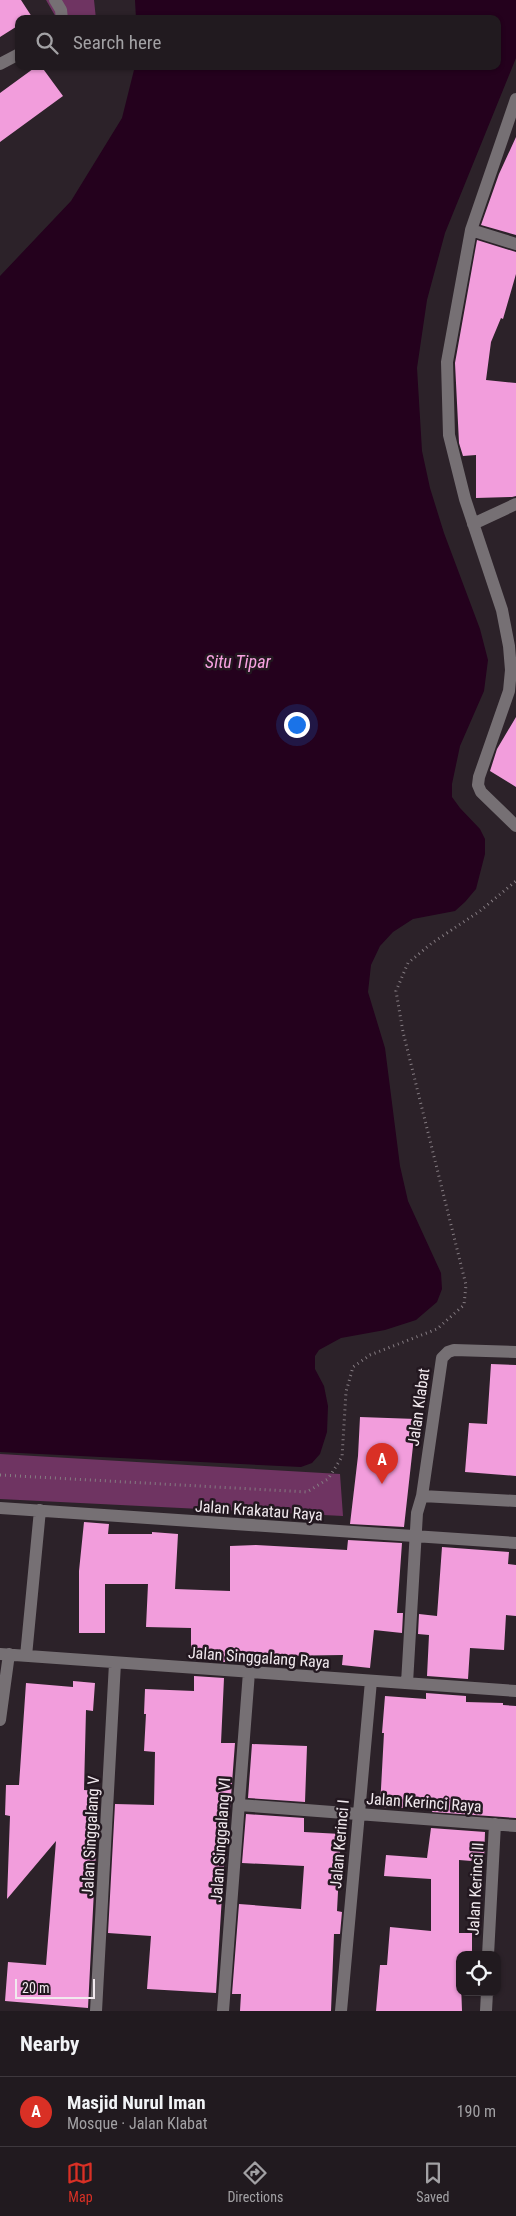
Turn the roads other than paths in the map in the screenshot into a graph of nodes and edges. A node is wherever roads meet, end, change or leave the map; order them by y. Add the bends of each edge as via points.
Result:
1 (55, 0) edge
2 (62, 15) edge
3 (15, 56) edge
4 (0, 64) edge
5 (516, 99) edge
6 (471, 230) junction
7 (516, 244) edge
8 (516, 504) edge
9 (473, 524) junction
10 (516, 826) edge
11 (516, 1352) edge
12 (422, 1496) junction
13 (516, 1501) edge
14 (0, 1508) edge
15 (40, 1510) junction
16 (415, 1537) junction
17 (516, 1543) edge
18 (4, 1654) edge
19 (26, 1656) junction
20 (115, 1663) junction
21 (249, 1672) junction
22 (370, 1681) junction
23 (407, 1683) junction
24 (516, 1691) edge
25 (0, 1720) edge
26 (239, 1805) junction
27 (359, 1814) junction
28 (495, 1824) junction
29 (516, 1826) edge
30 (488, 1951) edge
31 (487, 1996) edge
32 (96, 2011) edge
33 (223, 2011) edge
34 (341, 2011) edge
35 (486, 2011) edge

1 - 2 street
3 - 4 street
5 - 6 street
6 - 7 street
6 - 9 street via 447,362 449,435
8 - 9 street
9 - 10 street via 502,610 510,670 509,692 478,785 481,792
11 - 12 street, Jalan Klabat via 454,1350 442,1358
12 - 13 street
12 - 16 street, Jalan Klabat
14 - 15 street, Jalan Krakatau Raya
15 - 16 street, Jalan Krakatau Raya
15 - 19 street
16 - 17 street, Jalan Krakatau Raya
16 - 23 street, Jalan Klabat
18 - 19 street, Jalan Singgalang Raya
18 - 25 street
19 - 20 street, Jalan Singgalang Raya
20 - 21 street, Jalan Singgalang Raya
20 - 32 street, Jalan Singgalang V
21 - 22 street, Jalan Singgalang Raya
21 - 26 street, Jalan Singgalang VI
22 - 23 street, Jalan Singgalang Raya
22 - 27 street, Jalan Kerinci I
23 - 24 street, Jalan Singgalang Raya
26 - 27 street, Jalan Kerinci Raya
26 - 33 street, Jalan Singgalang VI
27 - 28 street, Jalan Kerinci Raya
27 - 34 street, Jalan Kerinci I
28 - 29 street, Jalan Kerinci Raya
28 - 30 street, Jalan Kerinci II
31 - 35 street

